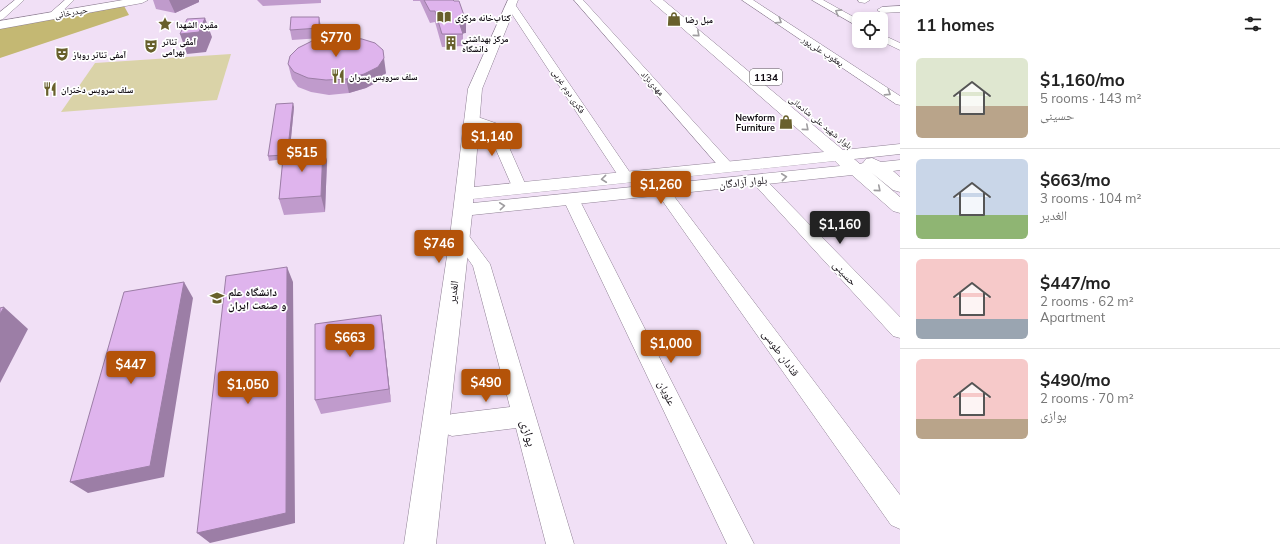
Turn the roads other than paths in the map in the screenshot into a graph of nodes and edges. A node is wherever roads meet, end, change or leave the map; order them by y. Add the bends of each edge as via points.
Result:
1 (20, 0) edge
2 (70, 0) edge
3 (142, 0) edge
4 (578, 0) edge
5 (656, 0) edge
6 (671, 0) edge
7 (747, 0) edge
8 (816, 0) edge
9 (862, 0) edge
10 (865, 0) edge
11 (888, 0) edge
12 (512, 2) edge
13 (114, 3) edge
14 (900, 8) edge
15 (882, 10) dead end
16 (53, 15) junction
17 (0, 17) edge
18 (852, 20) edge
19 (0, 25) edge
20 (888, 40) edge
21 (900, 47) edge
22 (900, 101) edge
23 (805, 109) dead end
24 (472, 120) junction
25 (840, 147) junction
26 (900, 149) edge
27 (858, 162) junction
28 (900, 165) edge
29 (727, 167) junction
30 (878, 168) junction
31 (626, 177) junction
32 (758, 180) junction
33 (900, 186) edge
34 (519, 188) junction
35 (662, 190) junction
36 (571, 199) junction
37 (463, 202) junction
38 (900, 208) edge
39 (460, 236) junction
40 (900, 330) edge
41 (524, 416) junction
42 (452, 425) dead end
43 (900, 516) edge
44 (420, 544) edge
45 (560, 544) edge
46 (741, 544) edge

1 - 17 street
2 - 16 street
3 - 13 main road, حیدرخانی
4 - 29 street, مهدی‌نژاد
5 -> 25 main road, بلوار شهید علی شادمانی / 1134
6 - 23 main road, بلوار شهید علی شادمانی / 1134
7 -> 22 street, یعقوب علی‌پور
18 -> 8 street
9 - 10 street
11 - 14 street
12 - 24 main road, الغدیر via 475,89
12 - 31 street, فکری دوم غربی
13 - 16 main road, حیدرخانی
14 - 15 street
16 - 19 main road, حیدرخانی
20 - 21 street
24 - 34 street via 493,127
24 - 37 main road, الغدیر
25 - 27 main road, 1134
25 - 29 main road, بلوار آزادگان
26 - 27 main road, بلوار آزادگان
27 - 30 main road
32 -> 27 main road, بلوار آزادگان
27 -> 38 main road, 1134
28 - 30 main road
29 - 31 main road, بلوار آزادگان
30 - 33 main road
31 -> 34 main road, بلوار آزادگان
32 - 35 main road, بلوار آزادگان
32 - 40 street, حسینی
34 - 37 main road, بلوار آزادگان
35 - 36 main road, بلوار آزادگان
35 - 43 street, قنادان طوسی
37 -> 36 main road, بلوار آزادگان
36 - 46 street, علویان
37 - 39 main road, الغدیر
39 - 41 street, پوازی via 481,264
39 - 44 main road, الغدیر
41 - 42 street
41 - 45 street, پوازی

